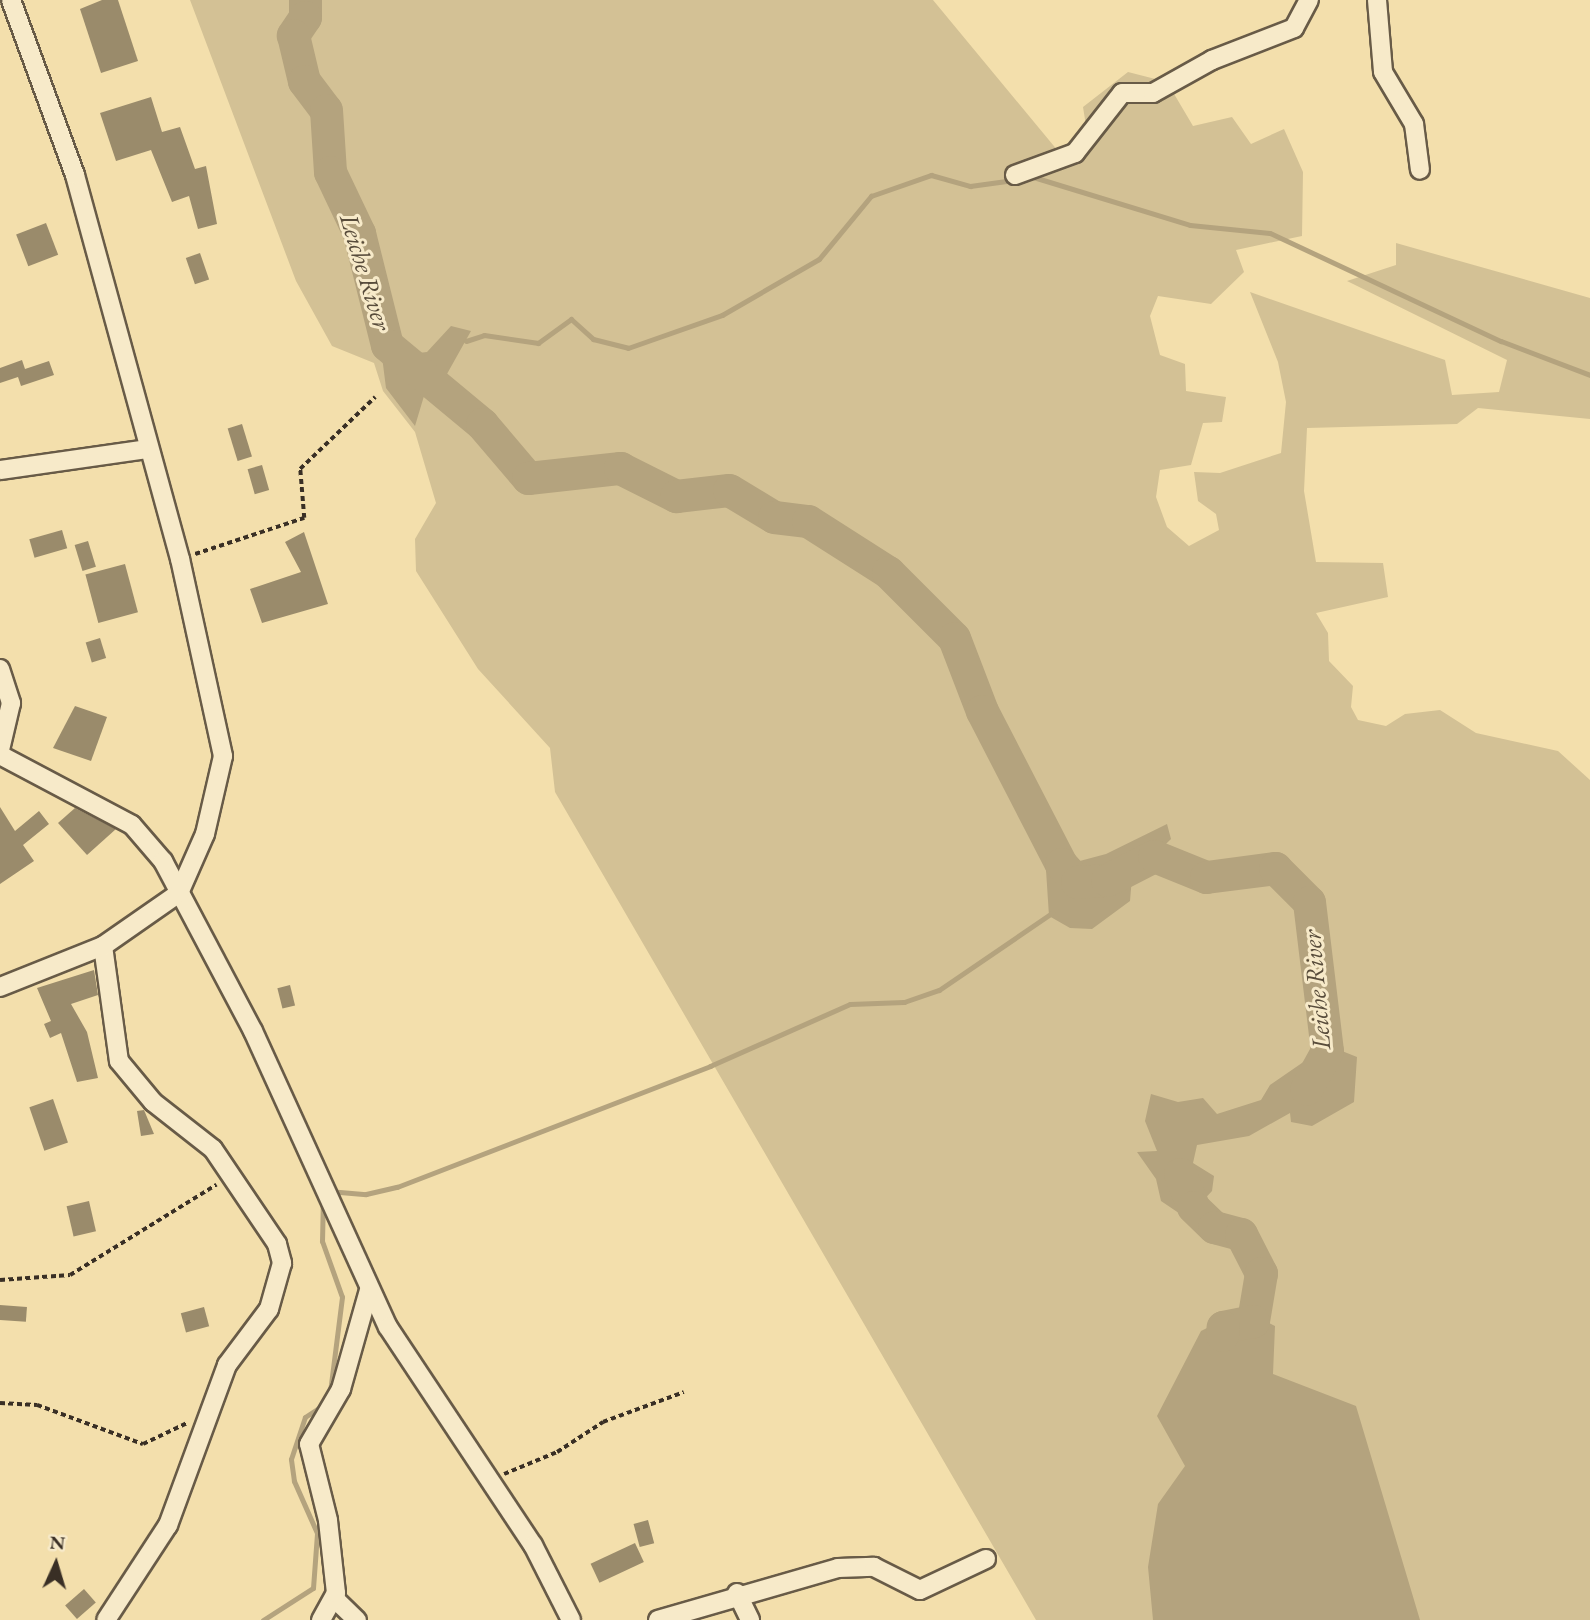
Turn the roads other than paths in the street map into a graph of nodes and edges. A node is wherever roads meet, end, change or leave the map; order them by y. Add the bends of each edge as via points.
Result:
1 (11, 0) edge
2 (1309, 0) edge
3 (1377, 0) edge
4 (1420, 170) dead end
5 (1015, 175) dead end
6 (147, 449) junction
7 (0, 470) edge
8 (0, 669) edge
9 (0, 750) edge
10 (0, 755) edge
11 (179, 893) junction
12 (103, 946) junction
13 (0, 987) edge
14 (369, 1290) junction
15 (986, 1559) dead end
16 (737, 1594) junction
17 (336, 1600) junction
18 (106, 1620) edge
19 (321, 1620) edge
20 (357, 1620) edge
21 (571, 1620) edge
22 (658, 1620) edge
23 (750, 1620) edge

1 - 6 street via 75,175
2 - 5 street via 1303,21 1294,28 1212,60 1153,93 1122,93 1075,153
3 - 4 street via 1383,72 1414,124
6 - 7 street
6 - 11 street via 180,559 223,756 205,834
8 - 9 street via 11,704
10 - 11 street via 132,825 149,841
11 - 12 street
11 - 14 street via 253,1031
12 - 13 street
12 - 18 street via 120,1061 169,1118 203,1138 277,1244 282,1263 269,1309 227,1365 168,1525
14 - 17 street via 341,1389 309,1444 328,1520
14 - 21 street via 407,1360 491,1482
15 - 16 street via 920,1590 863,1566
16 - 22 street
16 - 23 street
17 - 19 street
17 - 20 street

